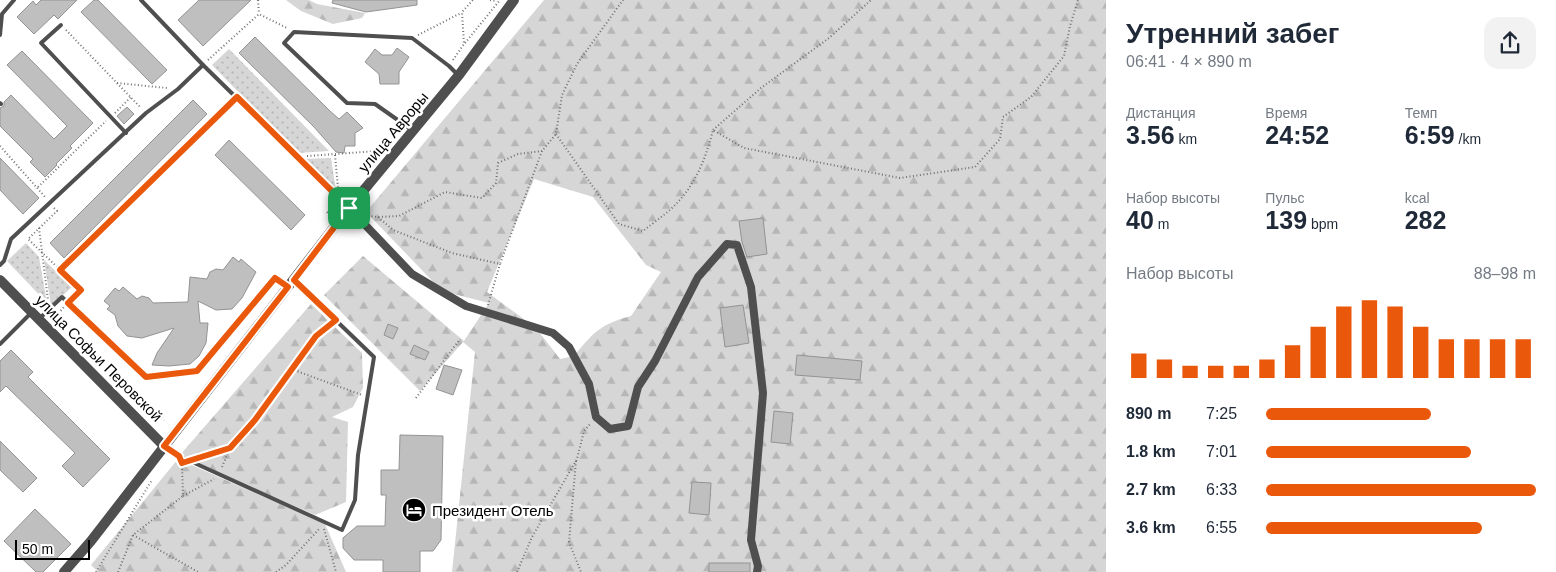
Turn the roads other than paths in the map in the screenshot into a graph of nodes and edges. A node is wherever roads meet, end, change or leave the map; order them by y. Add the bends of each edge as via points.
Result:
1 (14, 0) edge
2 (141, 0) edge
3 (514, 0) edge
4 (61, 25) road end
5 (0, 34) edge
6 (203, 65) junction
7 (459, 76) junction
8 (414, 131) junction
9 (126, 133) junction
10 (349, 208) junction
11 (0, 265) edge
12 (0, 280) edge
13 (291, 283) junction
14 (35, 316) junction
15 (0, 344) edge
16 (164, 446) junction
17 (64, 572) edge
18 (757, 572) edge

1 - 5 lane via 2,14
2 - 6 lane
3 - 7 street, улица Авроры
4 - 9 lane via 40,43
6 - 9 lane
6 - 10 lane
7 - 8 street, улица Авроры
7 - 8 lane via 412,38 294,32 284,43 347,103 374,104
8 - 10 street, улица Авроры
9 - 11 lane via 11,239
10 - 13 street, улица Авроры
10 - 18 street via 412,274 466,306 553,333 569,347 589,384 596,417 610,429 628,426 638,387 698,278 727,244 737,245 751,287 763,393 751,540
12 - 14 street, улица Софьи Перовской
13 - 14 lane via 275,278 197,371 146,377 62,297 50,309
13 - 16 street, улица Авроры
13 - 16 lane, улица Софьи Перовской via 374,357 358,455 355,500 342,530
14 - 15 lane
14 - 16 street, улица Софьи Перовской
16 - 17 street, улица Авроры

